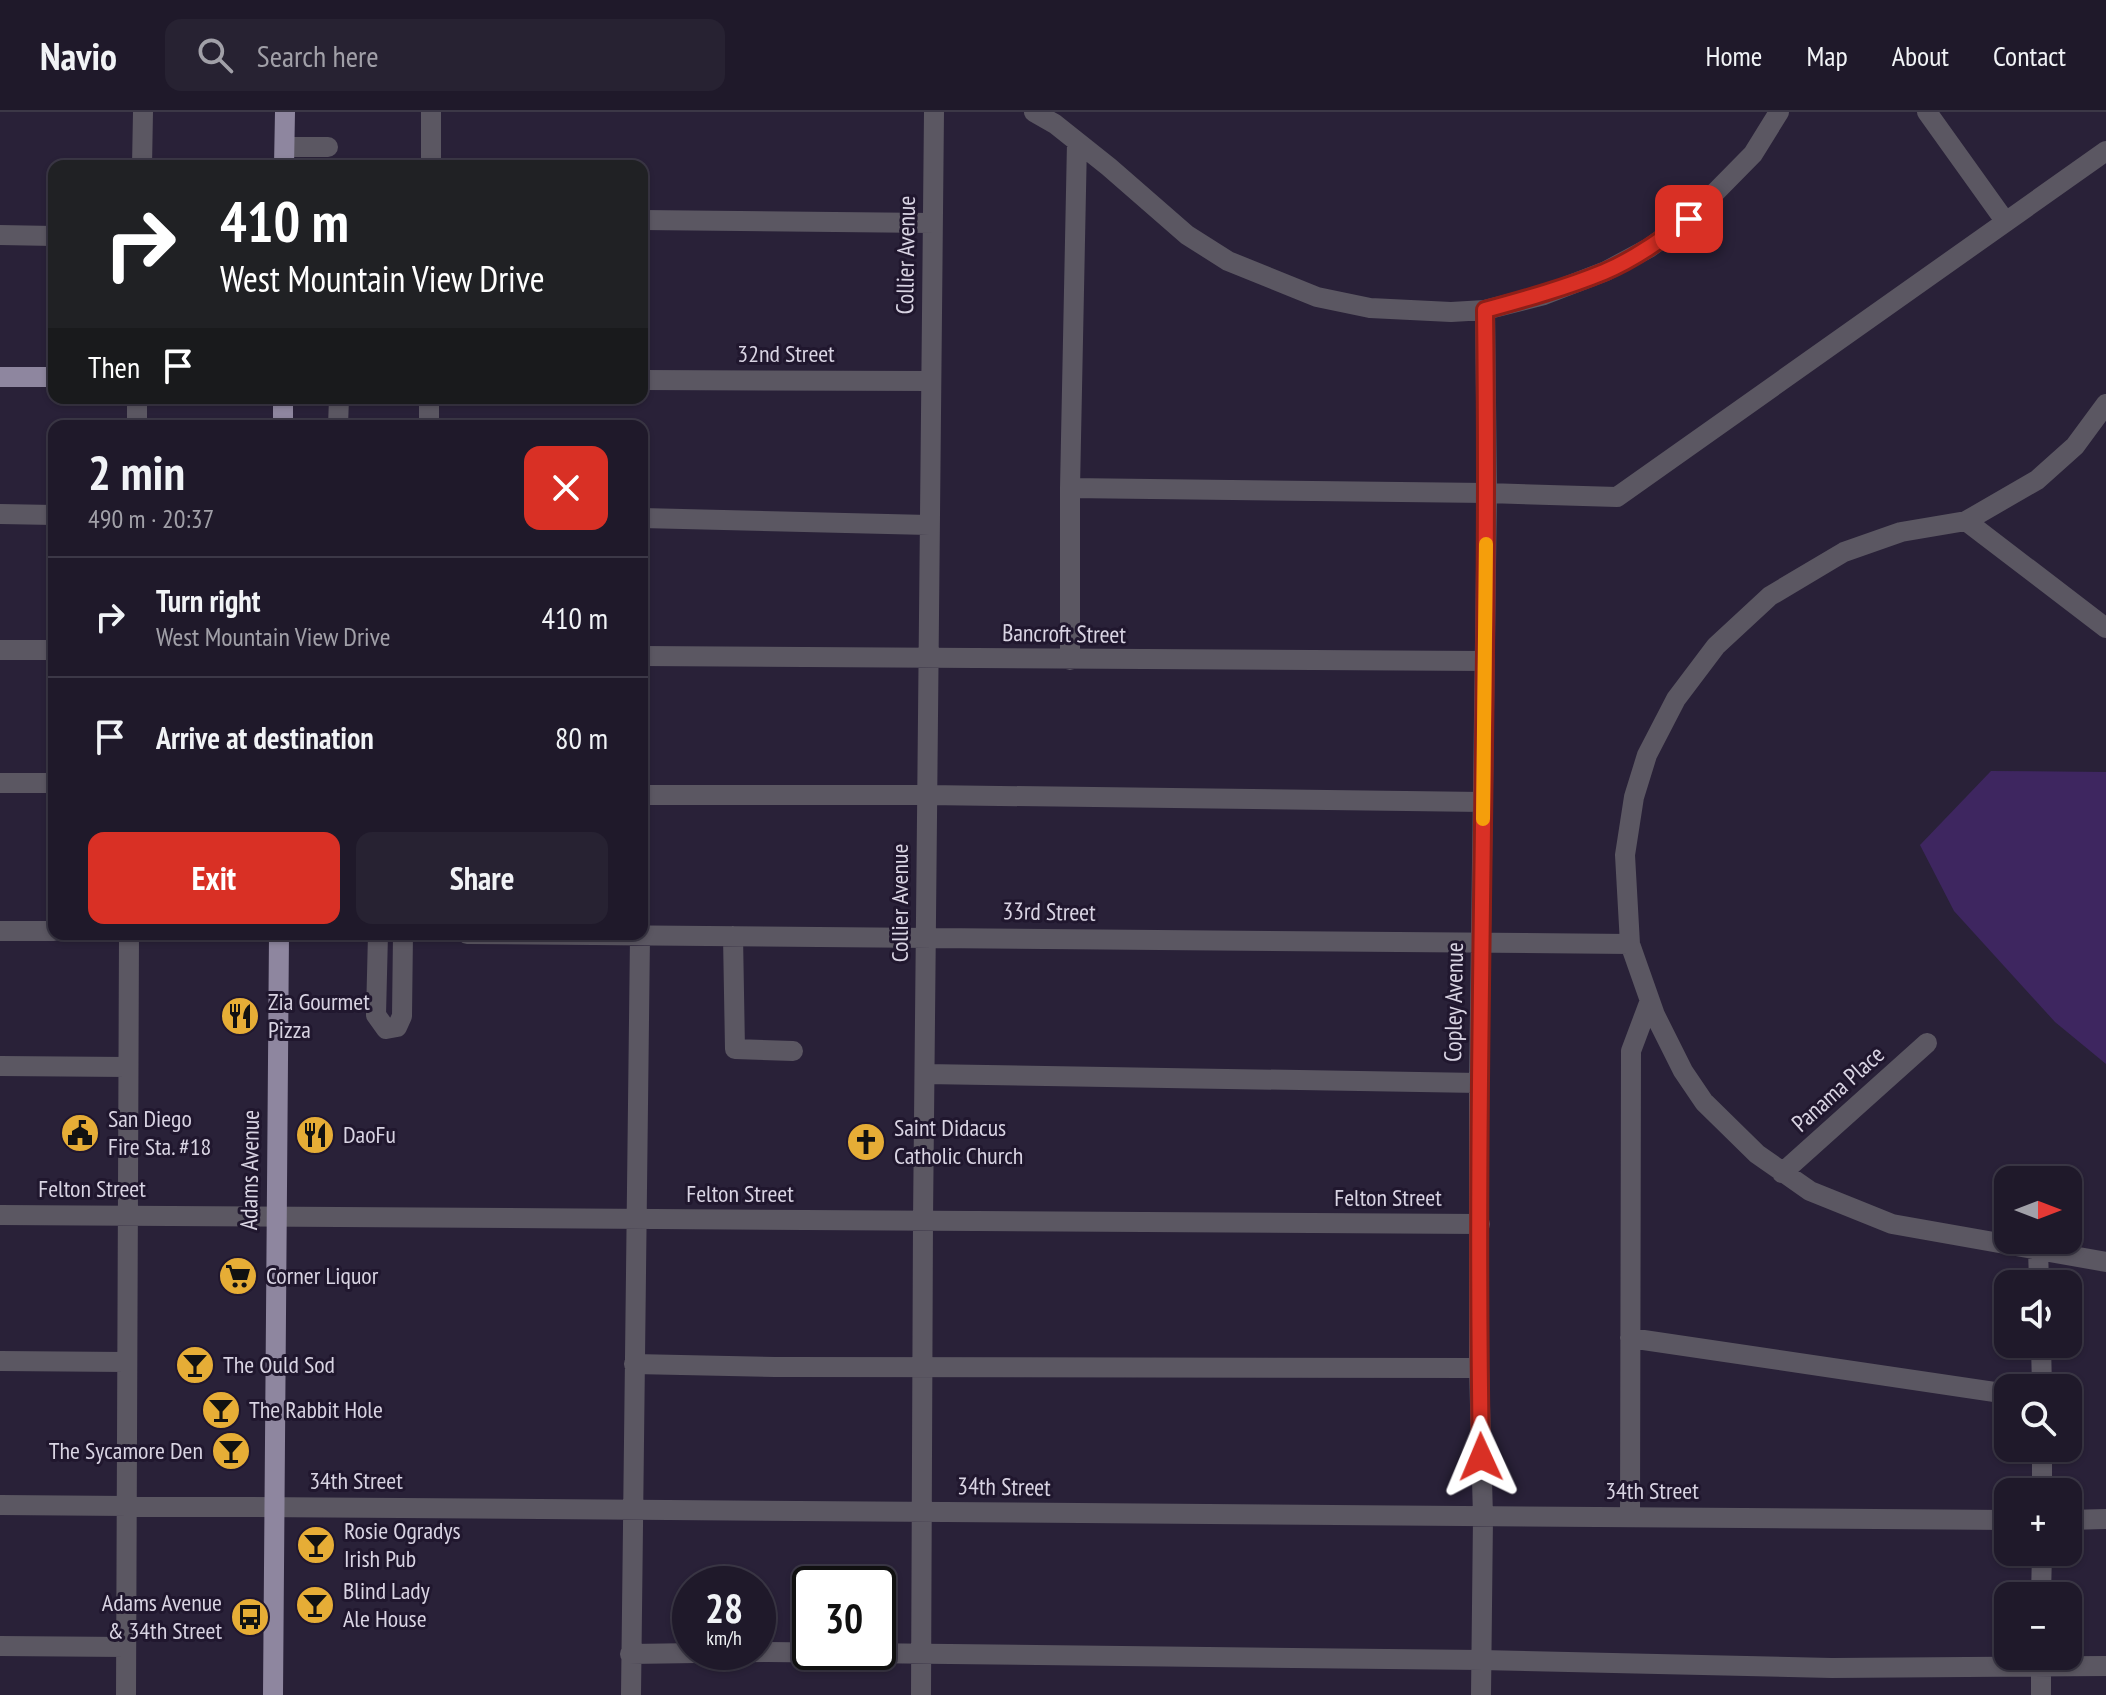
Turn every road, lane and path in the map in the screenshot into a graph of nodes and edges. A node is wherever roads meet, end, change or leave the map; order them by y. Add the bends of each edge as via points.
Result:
1 (143, 112) edge
2 (285, 112) edge
3 (431, 112) edge
4 (934, 112) edge
5 (1034, 112) edge
6 (1779, 112) edge
7 (1927, 112) edge
8 (1077, 142) junction
9 (328, 147) dead end
10 (2106, 151) edge
11 (284, 156) edge
12 (142, 160) edge
13 (431, 160) edge
14 (648, 220) edge
15 (2005, 221) junction
16 (932, 223) junction
17 (0, 235) edge
18 (48, 236) edge
19 (1485, 310) junction
20 (0, 377) edge
21 (48, 377) edge
22 (648, 380) edge
23 (931, 381) junction
24 (2106, 404) edge
25 (1070, 488) junction
26 (1487, 493) junction
27 (0, 514) edge
28 (48, 515) edge
29 (648, 518) edge
30 (1966, 521) junction
31 (929, 525) junction
32 (2106, 628) edge
33 (0, 650) edge
34 (48, 650) edge
35 (648, 656) edge
36 (929, 658) junction
37 (1070, 660) junction
38 (1485, 661) junction
39 (0, 783) edge
40 (48, 783) edge
41 (648, 795) edge
42 (927, 795) junction
43 (1483, 802) junction
44 (0, 931) edge
45 (48, 931) edge
46 (648, 936) edge
47 (733, 936) junction
48 (926, 936) junction
49 (129, 940) edge
50 (279, 940) edge
51 (378, 940) edge
52 (403, 940) edge
53 (640, 940) edge
54 (1480, 944) junction
55 (1630, 944) junction
56 (1649, 1003) junction
57 (1927, 1043) dead end
58 (793, 1051) dead end
59 (0, 1066) edge
60 (127, 1067) junction
61 (925, 1074) junction
62 (1479, 1083) junction
63 (1782, 1173) junction
64 (127, 1214) junction
65 (0, 1215) edge
66 (275, 1217) junction
67 (636, 1220) junction
68 (923, 1221) junction
69 (1480, 1224) junction
70 (1994, 1241) edge
71 (2067, 1254) edge
72 (2106, 1262) edge
73 (1630, 1338) junction
74 (0, 1361) edge
75 (126, 1362) junction
76 (634, 1364) junction
77 (924, 1368) junction
78 (1479, 1368) junction
79 (1994, 1392) edge
80 (0, 1505) edge
81 (274, 1506) junction
82 (126, 1507) junction
83 (633, 1508) junction
84 (921, 1512) junction
85 (1483, 1517) junction
86 (1630, 1517) junction
87 (2106, 1519) edge
88 (1994, 1520) edge
89 (2082, 1520) edge
90 (0, 1646) edge
91 (125, 1647) junction
92 (630, 1654) junction
93 (921, 1654) junction
94 (1481, 1660) junction
95 (1994, 1663) edge
96 (2082, 1664) edge
97 (2106, 1666) edge
98 (2041, 1670) edge
99 (126, 1695) edge
100 (273, 1695) edge
101 (631, 1695) edge
102 (921, 1695) edge
103 (1481, 1695) edge
104 (2041, 1695) edge

1 - 12 street
2 - 11 main road
3 - 13 street
4 - 16 street, Collier Avenue
5 - 8 street
6 - 19 street via 1753,154 1689,219 1649,248 1544,295
7 - 15 street
8 - 19 street via 1187,235 1228,261 1317,297 1370,308
8 - 25 street
9 - 11 street
10 - 15 street
14 - 16 street
15 - 26 street via 1617,497
16 - 23 street, Collier Avenue
17 - 18 street
19 - 26 street, Copley Avenue
20 - 21 main road
22 - 23 street, 32nd Street
23 - 31 street, Collier Avenue
24 - 30 street via 2075,446 2037,480
25 - 26 street
25 - 37 street
26 - 38 street, Copley Avenue
27 - 28 street
29 - 31 street
30 - 32 street
30 - 55 street via 1901,532 1844,552 1770,596 1716,646 1676,699 1647,755 1634,797 1625,855
31 - 36 street, Collier Avenue
33 - 34 street
35 - 36 street, Bancroft Street
36 - 37 street, Bancroft Street
36 - 42 street, Collier Avenue
37 - 38 street, Bancroft Street
38 - 43 street, Copley Avenue
39 - 40 street
41 - 42 street
42 - 43 street
42 - 48 street, Collier Avenue
43 - 54 street, Copley Avenue
44 - 45 street
46 - 47 street, 33rd Street
47 - 48 street, 33rd Street
47 - 58 street via 735,1049
48 - 54 street, 33rd Street
48 - 61 street, Collier Avenue
49 - 60 street
50 - 66 main road, Adams Avenue
51 - 52 street via 376,1015 386,1029 397,1027 402,1016
53 - 67 street
54 - 55 street, 33rd Street
54 - 62 street, Copley Avenue
55 - 56 street
56 - 63 street via 1704,1102
56 - 73 street via 1631,1051
57 - 63 street, Panama Place
59 - 60 street
60 - 64 street
61 - 62 street
61 - 68 street, Collier Avenue
62 - 69 street, Copley Avenue
63 - 70 street via 1810,1191 1892,1224
64 - 65 street, Felton Street
64 - 66 street, Felton Street
64 - 75 street
66 - 67 street, Felton Street
66 - 81 main road, Adams Avenue
67 - 68 street, Felton Street
67 - 76 street
68 - 69 street, Felton Street
68 - 77 street, Collier Avenue
69 - 78 street, Copley Avenue
71 - 72 street
73 - 79 street
73 - 86 street
74 - 75 street
75 - 82 street
76 - 77 street
76 - 83 street
77 - 78 street
77 - 84 street, Collier Avenue
78 - 85 street, Copley Avenue
80 - 82 street, 34th Street
81 - 82 street, 34th Street
81 - 83 street, 34th Street
81 - 100 main road, Adams Avenue
82 - 91 street
83 - 84 street, 34th Street
83 - 92 street
84 - 85 street, 34th Street
84 - 93 street, Collier Avenue
85 - 86 street, 34th Street
85 - 94 street, Copley Avenue
86 - 88 street, 34th Street
87 - 89 street
90 - 91 street
91 - 99 street
92 - 93 street
92 - 101 street
93 - 94 street
93 - 102 street, Collier Avenue
94 - 95 street via 1832,1668
94 - 103 street, Copley Avenue
96 - 97 street
98 - 104 street

